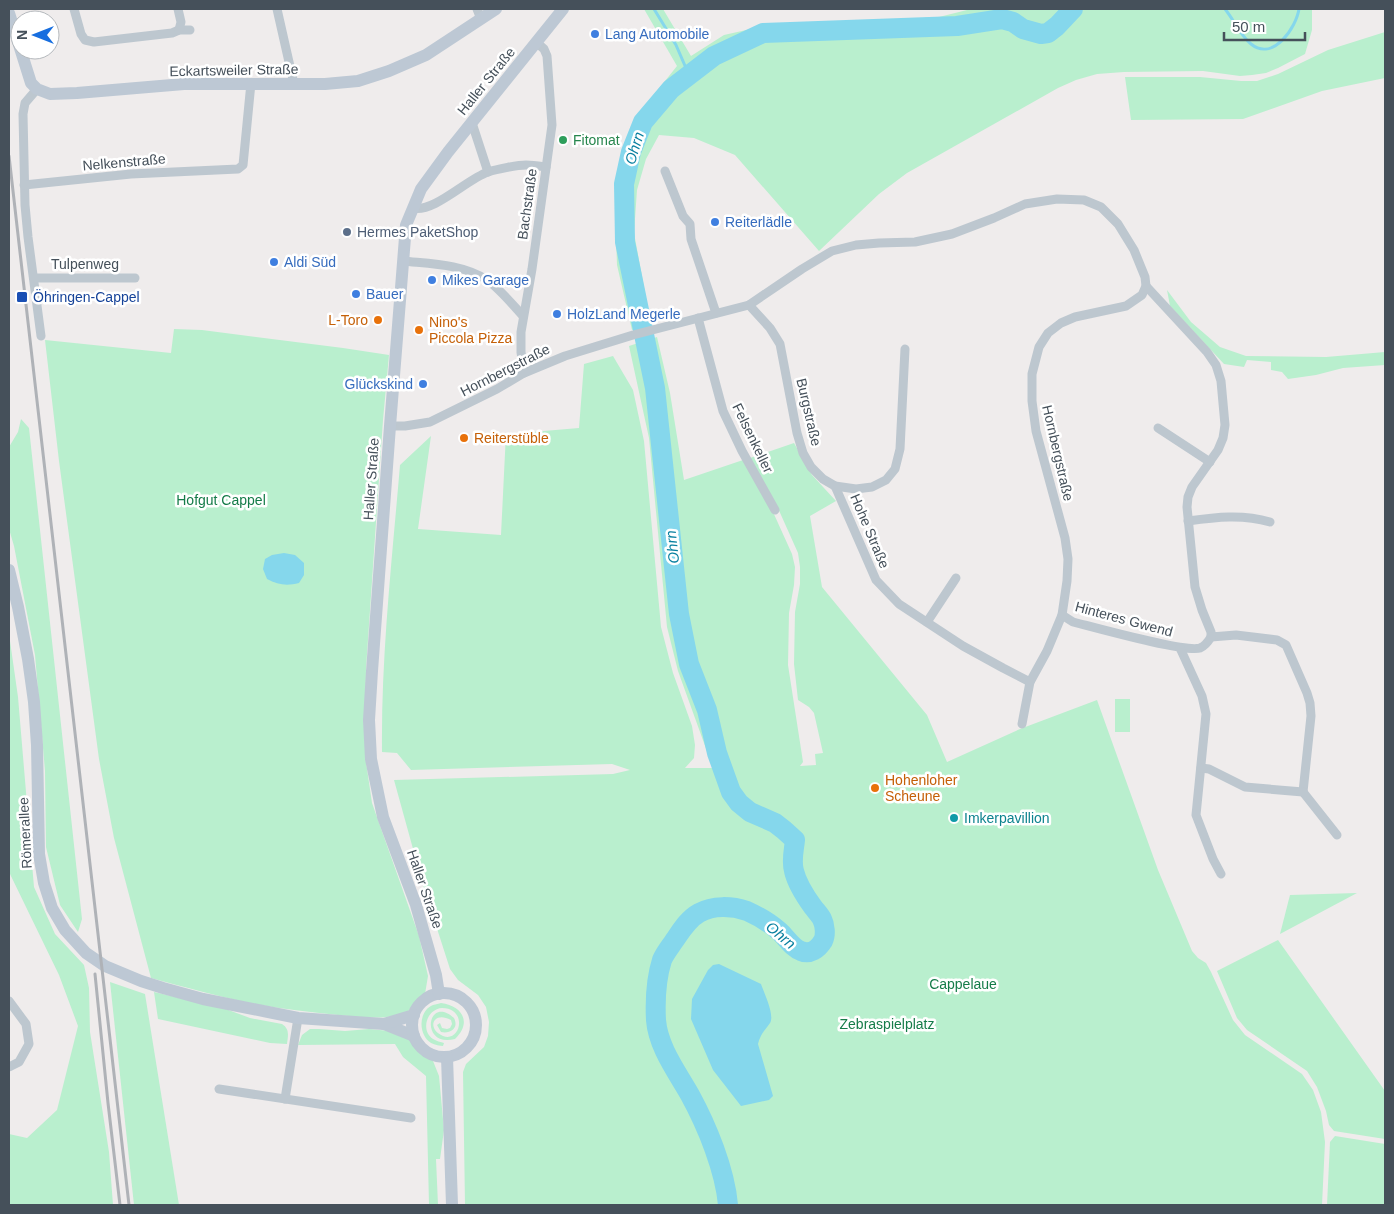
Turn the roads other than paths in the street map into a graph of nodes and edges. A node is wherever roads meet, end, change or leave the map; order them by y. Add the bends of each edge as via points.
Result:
1 (74, 9) edge
2 (178, 9) edge
3 (277, 9) edge
4 (496, 9) edge
5 (561, 9) edge
6 (9, 14) edge
7 (479, 14) edge
8 (180, 30) junction
9 (190, 30) dead end
10 (536, 42) junction
11 (251, 83) junction
12 (294, 84) junction
13 (37, 89) junction
14 (472, 123) junction
15 (546, 167) junction
16 (665, 171) dead end
17 (488, 172) junction
18 (24, 185) junction
19 (413, 208) junction
20 (403, 261) junction
21 (34, 278) junction
22 (136, 278) dead end
23 (1146, 286) junction
24 (749, 305) junction
25 (716, 313) junction
26 (523, 316) junction
27 (698, 318) junction
28 (41, 336) dead end
29 (904, 349) dead end
30 (524, 373) junction
31 (390, 426) junction
32 (1158, 428) dead end
33 (1210, 462) junction
34 (835, 486) junction
35 (775, 510) dead end
36 (1188, 521) junction
37 (1270, 522) dead end
38 (9, 570) edge
39 (956, 578) dead end
40 (1062, 615) junction
41 (927, 622) junction
42 (1211, 637) junction
43 (1180, 648) junction
44 (1030, 682) junction
45 (1022, 724) dead end
46 (1201, 768) junction
47 (1302, 792) junction
48 (1337, 835) dead end
49 (1221, 874) dead end
50 (439, 994) junction
51 (9, 1001) edge
52 (414, 1015) junction
53 (298, 1018) junction
54 (384, 1024) junction
55 (414, 1036) junction
56 (447, 1057) junction
57 (9, 1067) edge
58 (219, 1089) dead end
59 (285, 1099) junction
60 (412, 1118) dead end
61 (452, 1205) edge

1 - 8 street via 81,34 85,40 94,42 172,34
2 - 8 street
3 - 12 street
4 - 7 main road, Eckartsweiler Straße
5 - 10 main road, Haller Straße
6 - 13 main road via 28,75
7 - 12 main road, Eckartsweiler Straße via 426,55 389,71 358,81
8 - 9 street
10 - 14 main road, Haller Straße
10 - 15 street, Bachstraße via 544,49 548,64 552,125
11 - 12 main road, Eckartsweiler Straße
11 - 13 main road, Eckartsweiler Straße via 184,84 50,94
11 - 18 street, Nelkenstraße via 244,165 238,169 131,174
13 - 18 street via 25,103 23,114
14 - 17 street
14 - 19 main road, Haller Straße via 421,189
15 - 17 street via 526,164
15 - 26 street, Bachstraße
16 - 25 street via 683,216 690,224 691,239
17 - 19 street via 431,206
18 - 21 street
19 - 20 main road, Haller Straße via 406,225
20 - 26 street via 451,266 472,272 488,281
20 - 31 main road, Haller Straße
21 - 22 street, Tulpenweg
21 - 28 street
23 - 24 street via 1134,250 1118,224 1101,207 1084,200 1058,199 1025,204 952,234 915,242 856,245 832,252
23 - 33 street via 1216,365 1221,381 1225,425 1223,438
23 - 40 street, Hornbergstraße via 1142,296 1126,306 1060,323 1039,347 1032,374 1036,431 1068,559
24 - 25 street
24 - 34 street, Burgstraße via 780,344 803,453 823,479
25 - 27 street
26 - 30 street, Bachstraße via 520,352
27 - 30 street, Hornbergstraße via 565,356
27 - 35 street, Felsenkeller via 723,411
29 - 34 street via 900,449 895,469 886,480 872,488
30 - 31 street, Hornbergstraße via 497,390 430,422
31 - 50 main road, Haller Straße via 369,720 371,758 383,817 416,905
32 - 33 street
33 - 36 street via 1188,497
34 - 41 street, Hohe Straße via 876,580 899,604
36 - 37 street via 1220,517 1257,518
36 - 42 street via 1195,587
38 - 53 main road, Römerallee via 34,702 39,854 52,908 65,930 86,953 105,966 141,981 203,999
39 - 41 street
40 - 43 street, Hinteres Gwend via 1073,622
40 - 44 street, Hornbergstraße
41 - 44 street, Hohe Straße via 963,646
42 - 43 street, Hinteres Gwend via 1198,649
42 - 47 street via 1236,635 1277,640 1286,645 1310,703
43 - 46 street, Hinteres Gwend via 1202,696 1206,714
44 - 45 street
46 - 47 street via 1245,787
46 - 49 street, Hinteres Gwend via 1196,815
47 - 48 street
50 - 52 main road via 423,1001
50 - 56 main road via 459,997 467,1003 476,1021 472,1041 465,1049
51 - 57 street via 26,1024 29,1044 19,1062
52 - 54 main road, Römerallee
52 - 55 main road
53 - 54 main road, Römerallee
53 - 59 street
54 - 55 main road, Römerallee
55 - 56 main road via 427,1052
56 - 61 main road
58 - 59 street
59 - 60 street

